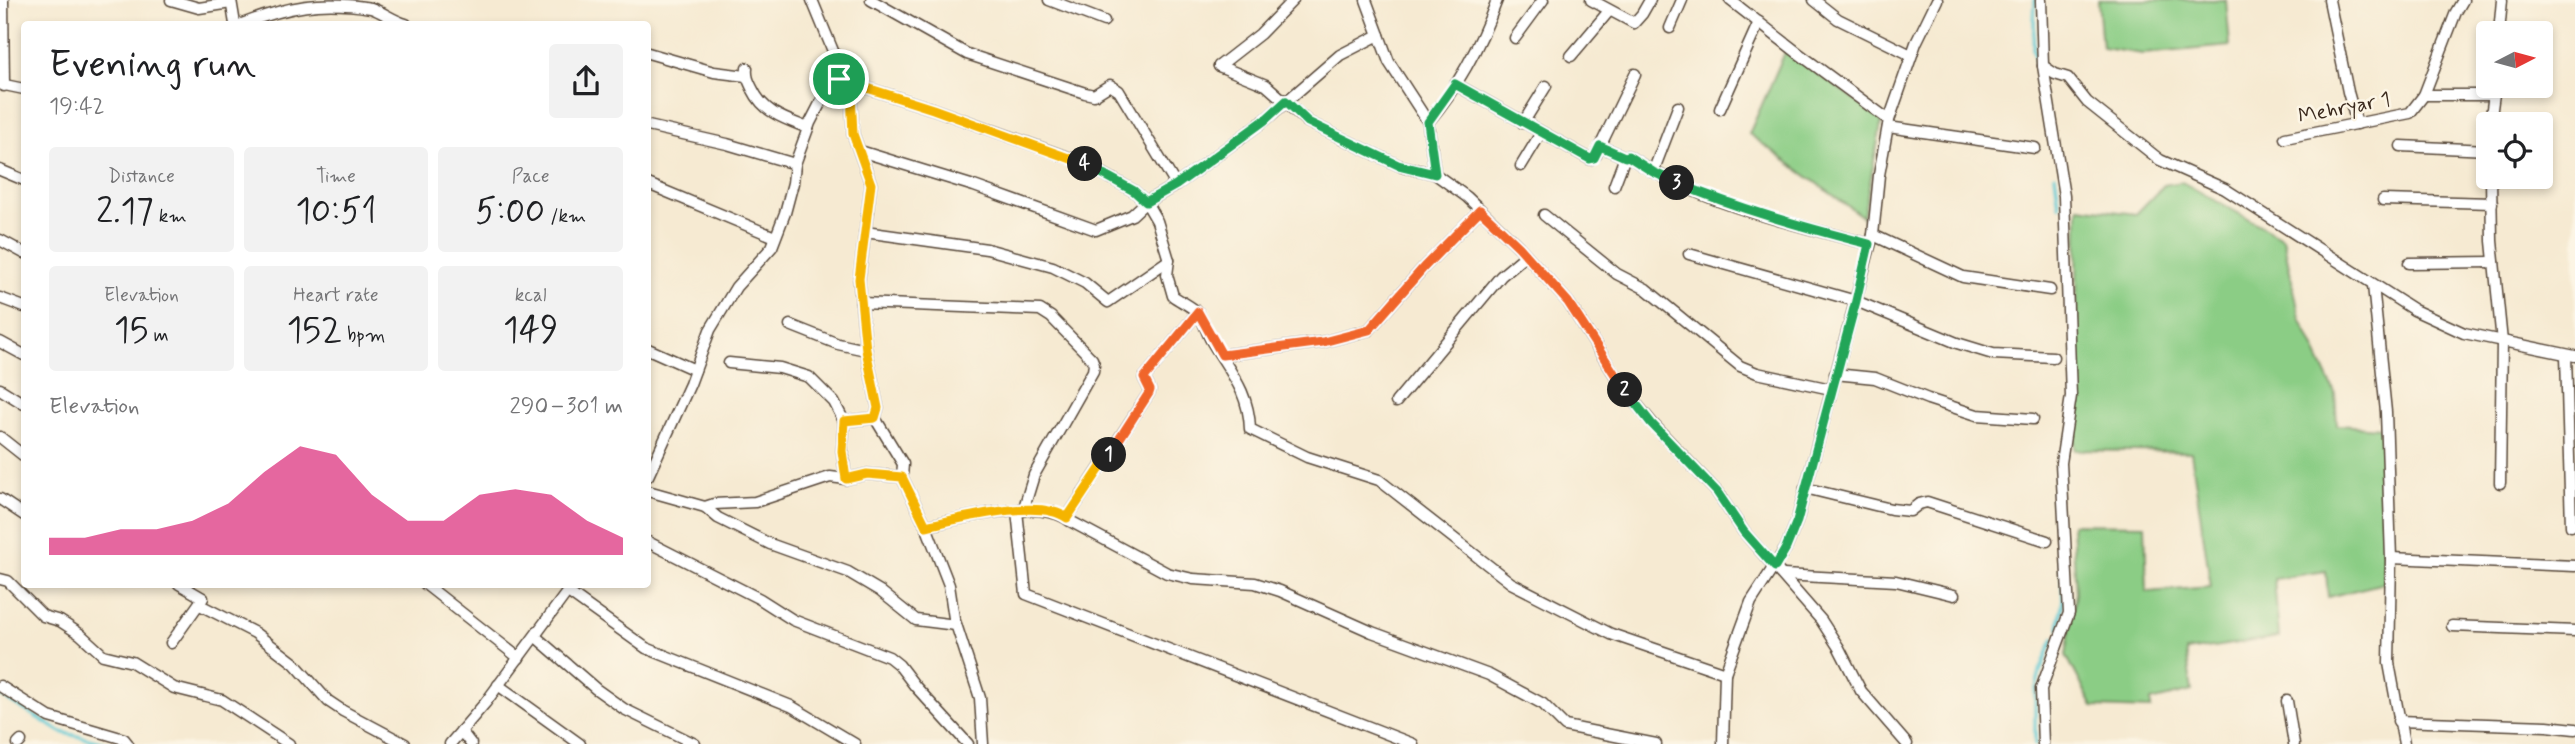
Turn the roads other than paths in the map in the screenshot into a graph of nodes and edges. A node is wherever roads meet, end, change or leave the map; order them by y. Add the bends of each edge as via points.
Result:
1 (3, 0) edge
2 (171, 0) edge
3 (812, 0) edge
4 (871, 0) edge
5 (1049, 0) edge
6 (1293, 0) edge
7 (1366, 0) edge
8 (1497, 0) edge
9 (1543, 0) edge
10 (1591, 0) edge
11 (1650, 0) edge
12 (1682, 0) edge
13 (1730, 0) edge
14 (1814, 0) edge
15 (2041, 0) edge
16 (2329, 0) edge
17 (2463, 0) edge
18 (2502, 0) edge
19 (231, 1) edge
20 (1935, 1) edge
21 (1609, 11) junction
22 (235, 21) edge
23 (250, 21) edge
24 (399, 21) edge
25 (1104, 21) dead end
26 (2500, 21) edge
27 (1759, 22) junction
28 (1670, 28) dead end
29 (1379, 35) junction
30 (1515, 38) dead end
31 (651, 54) edge
32 (1911, 55) junction
33 (1571, 56) dead end
34 (2043, 66) junction
35 (1635, 74) dead end
36 (839, 79) junction
37 (1455, 84) junction
38 (2, 85) edge
39 (1546, 86) dead end
40 (21, 88) edge
41 (2476, 91) edge
42 (2424, 95) junction
43 (1286, 101) junction
44 (1678, 107) dead end
45 (1720, 109) dead end
46 (1428, 122) junction
47 (1523, 123) junction
48 (1889, 124) junction
49 (2357, 124) junction
50 (651, 127) edge
51 (808, 128) junction
52 (1541, 132) junction
53 (2285, 138) dead end
54 (1600, 146) junction
55 (2401, 146) dead end
56 (2035, 148) dead end
57 (2476, 149) edge
58 (860, 151) junction
59 (1625, 157) junction
60 (795, 164) junction
61 (1521, 166) dead end
62 (0, 170) edge
63 (1653, 172) junction
64 (1435, 174) junction
65 (21, 179) edge
66 (1176, 185) junction
67 (1614, 186) dead end
68 (651, 187) edge
69 (2491, 189) edge
70 (2383, 200) dead end
71 (1146, 202) junction
72 (2491, 203) junction
73 (1480, 210) junction
74 (1544, 215) dead end
75 (864, 232) junction
76 (775, 237) junction
77 (1871, 239) junction
78 (0, 240) edge
79 (21, 251) edge
80 (1689, 254) dead end
81 (1526, 255) junction
82 (1169, 260) junction
83 (2494, 262) junction
84 (2409, 263) dead end
85 (2373, 285) junction
86 (2050, 290) dead end
87 (0, 299) edge
88 (1856, 301) junction
89 (861, 303) junction
90 (21, 306) edge
91 (1198, 312) junction
92 (790, 325) dead end
93 (0, 342) edge
94 (2502, 342) junction
95 (651, 350) edge
96 (866, 350) junction
97 (21, 353) edge
98 (1222, 355) junction
99 (2570, 356) edge
100 (2053, 357) dead end
101 (729, 363) dead end
102 (695, 370) junction
103 (1835, 374) junction
104 (0, 389) edge
105 (1831, 389) junction
106 (21, 402) edge
107 (1396, 402) dead end
108 (875, 418) junction
109 (2033, 419) dead end
110 (844, 421) junction
111 (0, 437) edge
112 (21, 454) edge
113 (651, 461) edge
114 (902, 477) junction
115 (846, 479) junction
116 (2500, 484) dead end
117 (1805, 488) junction
118 (651, 492) edge
119 (0, 499) edge
120 (705, 507) junction
121 (1020, 511) junction
122 (21, 513) edge
123 (1067, 518) junction
124 (926, 526) junction
125 (2571, 526) dead end
126 (2047, 541) dead end
127 (651, 544) edge
128 (2391, 558) junction
129 (2575, 566) edge
130 (1779, 571) junction
131 (0, 579) edge
132 (186, 588) edge
133 (430, 588) edge
134 (571, 588) edge
135 (1954, 595) dead end
136 (200, 605) junction
137 (956, 625) junction
138 (2452, 626) dead end
139 (2575, 631) edge
140 (536, 637) junction
141 (171, 643) dead end
142 (519, 658) junction
143 (1725, 673) junction
144 (498, 685) junction
145 (0, 686) edge
146 (2287, 701) dead end
147 (2398, 721) junction
148 (982, 725) junction
149 (2575, 729) edge
150 (461, 731) junction
151 (128, 744) edge
152 (289, 744) edge
153 (405, 744) edge
154 (450, 744) edge
155 (471, 744) edge
156 (580, 744) edge
157 (695, 744) edge
158 (855, 744) edge
159 (969, 744) edge
160 (983, 744) edge
161 (1413, 744) edge
162 (1656, 744) edge
163 (1723, 744) edge
164 (1907, 744) edge
165 (2043, 744) edge
166 (2294, 744) edge
167 (2404, 744) edge

1 - 38 street
2 - 19 street via 199,8
3 - 36 street
4 - 66 street via 979,58 1094,95 1110,85 1119,91
5 - 25 street
6 - 43 street via 1219,66 1266,85
7 - 29 street
8 - 37 street
9 - 30 street
10 - 21 street
11 - 21 street via 1634,23
12 - 28 street
13 - 27 street
14 - 32 street via 1838,19
15 - 34 street
16 - 49 street
17 - 42 street, Mehryar 1
18 - 26 street
19 - 22 street
20 - 32 street
21 - 33 street
23 - 24 street via 313,0 337,0
27 - 45 street
27 - 48 street
29 - 43 street via 1340,55
29 - 46 street via 1389,62
31 - 51 street via 714,72 747,72 762,106
32 - 48 street
34 - 85 street via 2068,78 2087,102 2160,160 2225,189
34 - 165 street via 2064,196 2071,396 2061,463 2069,613 2042,689
35 - 54 street
36 - 51 street via 827,90
36 - 58 street via 851,94 853,134
36 - 71 street via 1084,163
37 - 46 street
37 - 47 street
38 - 40 street
39 - 47 street
41 - 42 street
42 - 49 street, Mehryar 1 via 2410,114
43 - 64 street via 1308,122 1398,165
43 - 66 street
44 - 63 street
46 - 64 street
47 - 52 street
48 - 56 street
48 - 77 street
49 - 53 street, Mehryar 1
50 - 60 street
51 - 60 street
52 - 54 street via 1590,159
52 - 61 street
54 - 59 street
55 - 57 street
58 - 71 street via 1096,230 1132,215
58 - 75 street via 871,184
59 - 63 street
59 - 67 street
60 - 76 street
62 - 65 street
63 - 77 street via 1723,202 1799,226
64 - 73 street
66 - 71 street
68 - 76 street
69 - 72 street
70 - 72 street
71 - 82 street
72 - 83 street
73 - 81 street
73 - 98 street via 1369,330 1323,342
74 - 105 street via 1617,274 1646,289 1740,366
75 - 82 street via 987,249 1053,267 1085,282 1108,302
75 - 89 street
76 - 102 street via 710,330
77 - 86 street via 1963,277
77 - 88 street
78 - 79 street
80 - 88 street
81 - 107 street via 1481,298
81 - 130 street via 1568,302 1651,423 1717,492
82 - 91 street via 1167,275 1173,296
83 - 84 street
83 - 94 street
85 - 94 street via 2464,333
85 - 128 street via 2386,412
87 - 90 street
88 - 100 street via 1993,354
88 - 103 street
89 - 96 street
89 - 121 street via 1040,310 1091,359 1093,371 1034,474
91 - 98 street
91 - 123 street via 1144,378 1149,393
92 - 96 street
93 - 97 street
94 - 99 street
94 - 116 street
95 - 102 street
96 - 108 street via 878,408
98 - 143 street via 1244,397 1250,429 1307,457 1379,480 1511,583 1611,634
99 - 125 street
101 - 110 street via 780,368 809,377 834,402
102 - 113 street
103 - 105 street
103 - 109 street via 1875,378 1977,415
104 - 106 street
105 - 117 street
108 - 110 street
108 - 114 street via 903,464
110 - 115 street
111 - 112 street
114 - 115 street via 867,474
114 - 124 street
115 - 120 street via 830,477 755,502
117 - 126 street via 1891,509 1910,511 1927,502
117 - 130 street
118 - 120 street
119 - 122 street
120 - 137 street via 770,544 848,572 916,620
121 - 123 street via 1054,511
121 - 124 street
121 - 161 street via 1026,594
123 - 162 street via 1167,573 1255,583 1489,675 1543,704 1565,726
124 - 137 street via 949,585
127 - 159 street via 793,620 890,657
128 - 129 street
128 - 147 street via 2389,663
130 - 135 street via 1896,581
130 - 143 street via 1751,602
130 - 164 street via 1821,620 1861,691
131 - 152 street via 8,581 43,616 80,634 103,655 132,662 174,688 222,700
132 - 136 street via 203,598
133 - 142 street
134 - 140 street
134 - 158 street via 646,648 791,706
136 - 141 street
136 - 153 street via 255,633 295,663 328,701
137 - 148 street via 980,698
138 - 139 street
140 - 142 street
140 - 157 street via 624,709
142 - 144 street
143 - 163 street
144 - 150 street
144 - 156 street
145 - 151 street via 49,717
146 - 166 street
147 - 149 street
147 - 167 street
148 - 159 street
148 - 160 street
150 - 154 street
150 - 155 street

